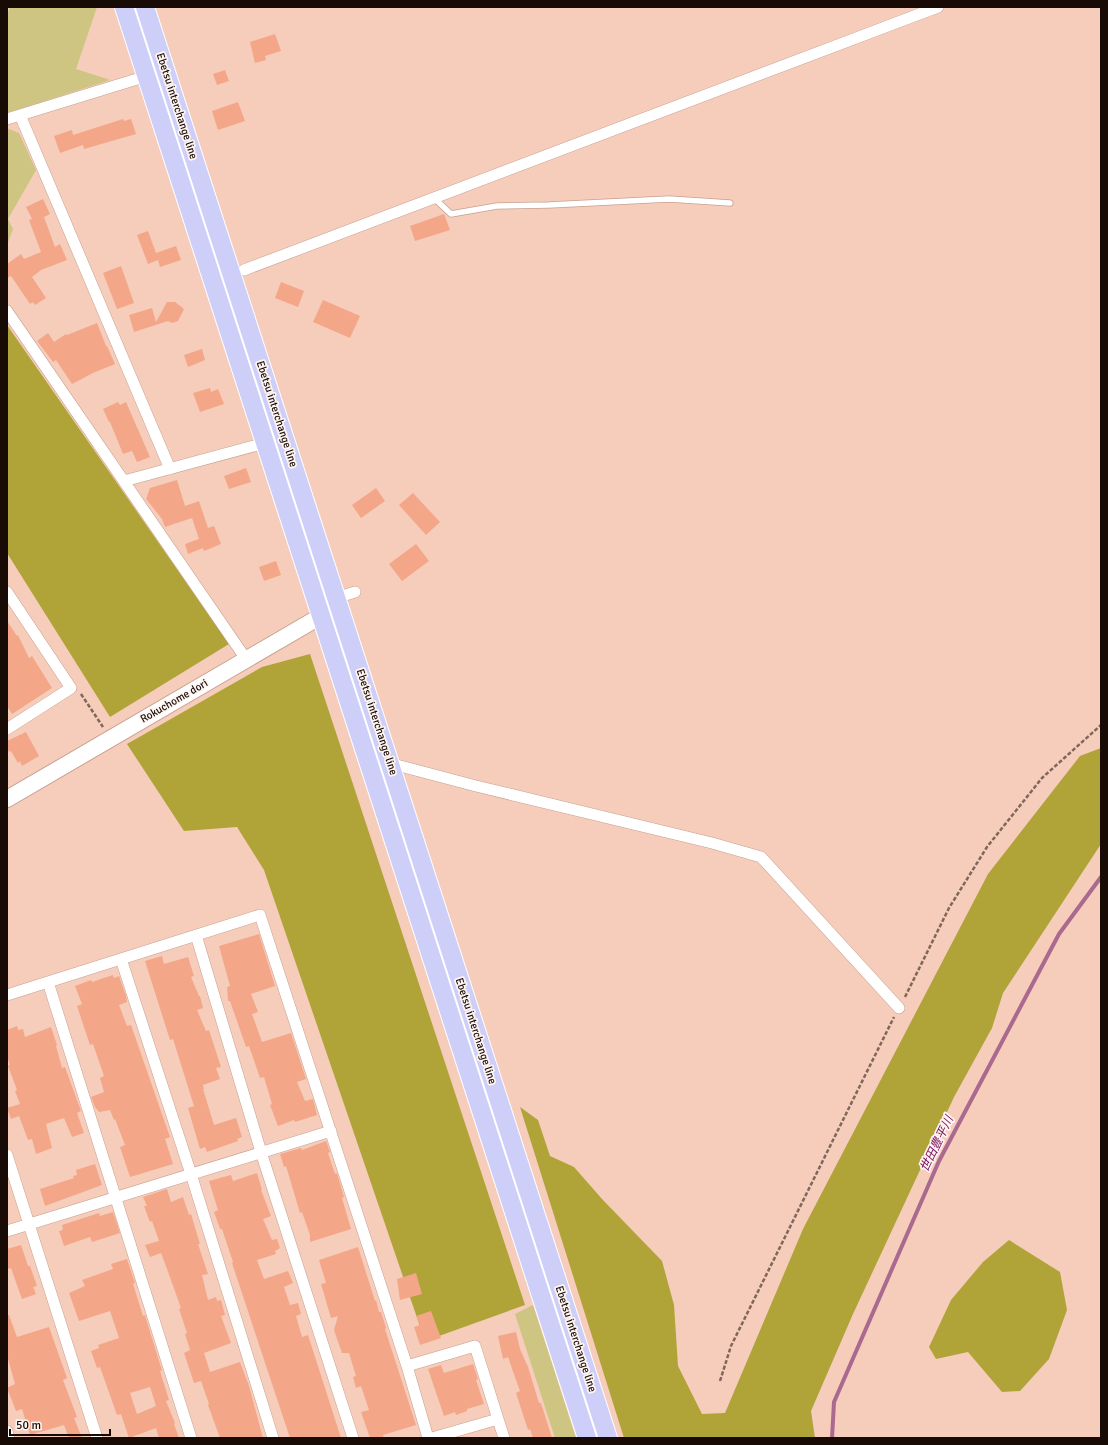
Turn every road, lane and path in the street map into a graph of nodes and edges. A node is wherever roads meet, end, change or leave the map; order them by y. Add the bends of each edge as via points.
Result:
1 (124, 7) edge
2 (145, 7) edge
3 (938, 7) edge
4 (147, 76) junction
5 (20, 115) junction
6 (7, 119) edge
7 (434, 198) junction
8 (730, 203) dead end
9 (244, 270) dead end
10 (7, 311) edge
11 (265, 443) junction
12 (170, 469) junction
13 (124, 481) junction
14 (7, 592) edge
15 (356, 592) dead end
16 (336, 598) junction
17 (321, 616) junction
18 (246, 659) junction
19 (84, 699) dead end
20 (100, 723) dead end
21 (1101, 725) edge
22 (7, 729) edge
23 (366, 757) junction
24 (390, 764) junction
25 (7, 799) edge
26 (196, 935) junction
27 (121, 959) junction
28 (48, 982) junction
29 (7, 995) edge
30 (899, 1008) junction
31 (330, 1131) junction
32 (261, 1152) junction
33 (7, 1155) edge
34 (191, 1174) junction
35 (116, 1198) junction
36 (29, 1224) junction
37 (7, 1231) edge
38 (407, 1366) junction
39 (720, 1381) dead end
40 (498, 1419) junction
41 (7, 1431) edge
42 (9, 1438) edge
43 (97, 1438) edge
44 (192, 1438) edge
45 (273, 1438) edge
46 (353, 1438) edge
47 (428, 1438) edge
48 (432, 1438) edge
49 (504, 1438) edge
50 (586, 1438) edge
51 (608, 1438) edge

1 - 4 main road, Ebetsu interchange line
2 - 16 main road, Ebetsu interchange line
3 - 7 street
4 - 5 street
4 - 11 main road, Ebetsu interchange line
5 - 6 street
5 - 12 street
7 - 8 lane via 452,214 496,206 669,199
7 - 9 street
10 - 13 street
11 - 12 street
11 - 17 main road, Ebetsu interchange line
12 - 13 street
13 - 18 street
14 - 22 street via 71,688
15 - 16 street
16 - 17 street, Rokuchome dori
16 - 24 main road, Ebetsu interchange line
17 - 18 street, Rokuchome dori
17 - 23 main road, Ebetsu interchange line
18 - 25 street, Rokuchome dori
19 - 20 path
21 - 30 path via 1042,778 987,847 949,908
23 - 24 street
23 - 50 main road, Ebetsu interchange line
24 - 30 street via 761,857
24 - 51 main road, Ebetsu interchange line
26 - 27 street
26 - 31 street via 260,915
26 - 32 street
27 - 28 street
27 - 34 street
28 - 29 street
28 - 35 street
30 - 39 path via 731,1346
31 - 32 street
31 - 38 street
32 - 34 street
32 - 46 street
33 - 36 street
34 - 35 street
34 - 45 street
35 - 36 street
35 - 44 street
36 - 37 street
36 - 43 street
38 - 40 street via 475,1346
38 - 47 street
40 - 48 street
40 - 49 street
41 - 42 street

